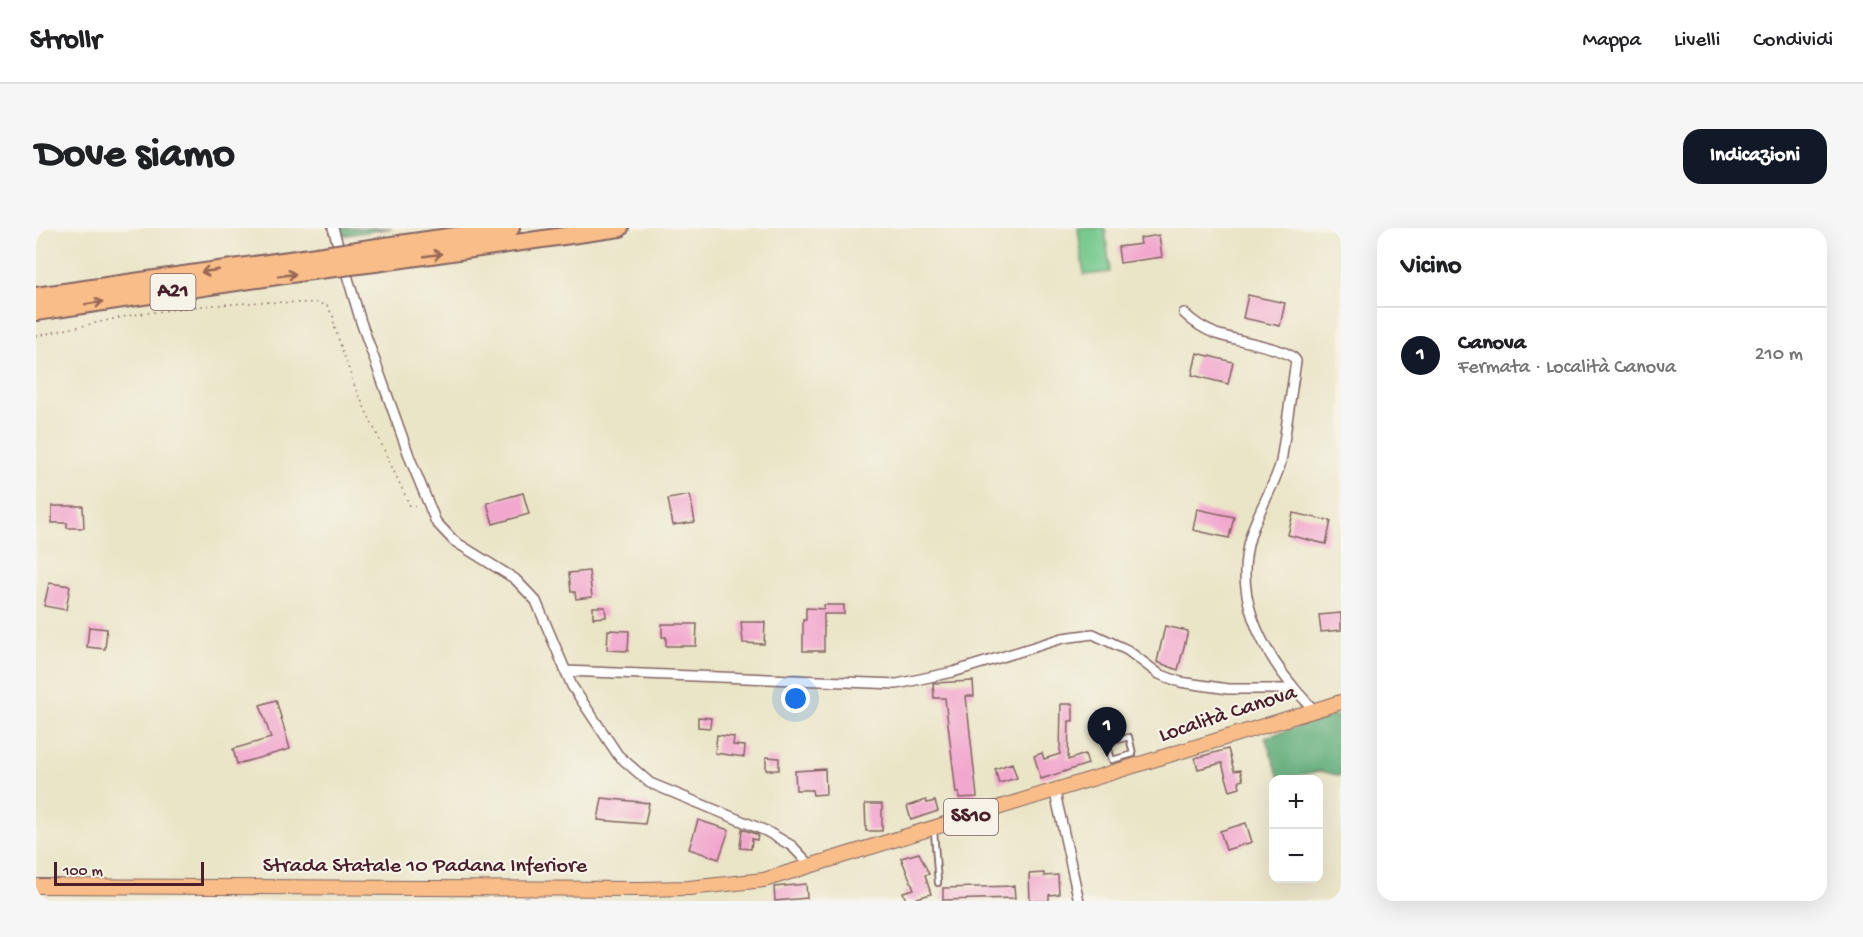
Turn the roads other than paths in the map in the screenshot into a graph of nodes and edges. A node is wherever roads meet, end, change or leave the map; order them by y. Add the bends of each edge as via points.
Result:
1 (333, 228) edge
2 (511, 228) edge
3 (620, 228) edge
4 (373, 255) junction
5 (310, 264) junction
6 (36, 296) edge
7 (36, 312) edge
8 (1184, 313) dead end
9 (566, 671) junction
10 (1295, 689) junction
11 (1341, 702) edge
12 (1313, 710) junction
13 (1130, 762) junction
14 (1052, 791) junction
15 (933, 829) junction
16 (811, 866) junction
17 (938, 883) dead end
18 (36, 886) edge
19 (1079, 901) edge

1 - 9 street via 365,333 436,522 454,541 515,579 536,601
2 - 4 highway, A21
4 -> 3 highway, A21
4 - 5 highway, A21, bridge
5 -> 6 highway, A21
7 -> 5 highway, A21
8 - 10 street via 1213,333 1287,352 1296,361 1279,469 1252,532 1244,565 1246,595 1257,629
9 - 10 street via 897,684 953,672 1063,638 1093,634 1137,657 1159,674 1180,682 1228,688
9 - 16 street via 618,755 650,783 766,831 792,846
10 - 12 street
11 - 12 main road, SS10
12 - 13 main road, Località Canova / SS10
13 - 13 lane via 1133,754 1128,737 1107,742 1112,760
13 - 14 main road, Località Canova / SS10
14 - 15 main road, Località Canova / SS10
14 - 19 street
15 - 16 main road, Località Canova / SS10
15 - 17 lane
16 - 18 main road, Strada Statale 10 Padana Inferiore / SS10 via 764,880 689,888

